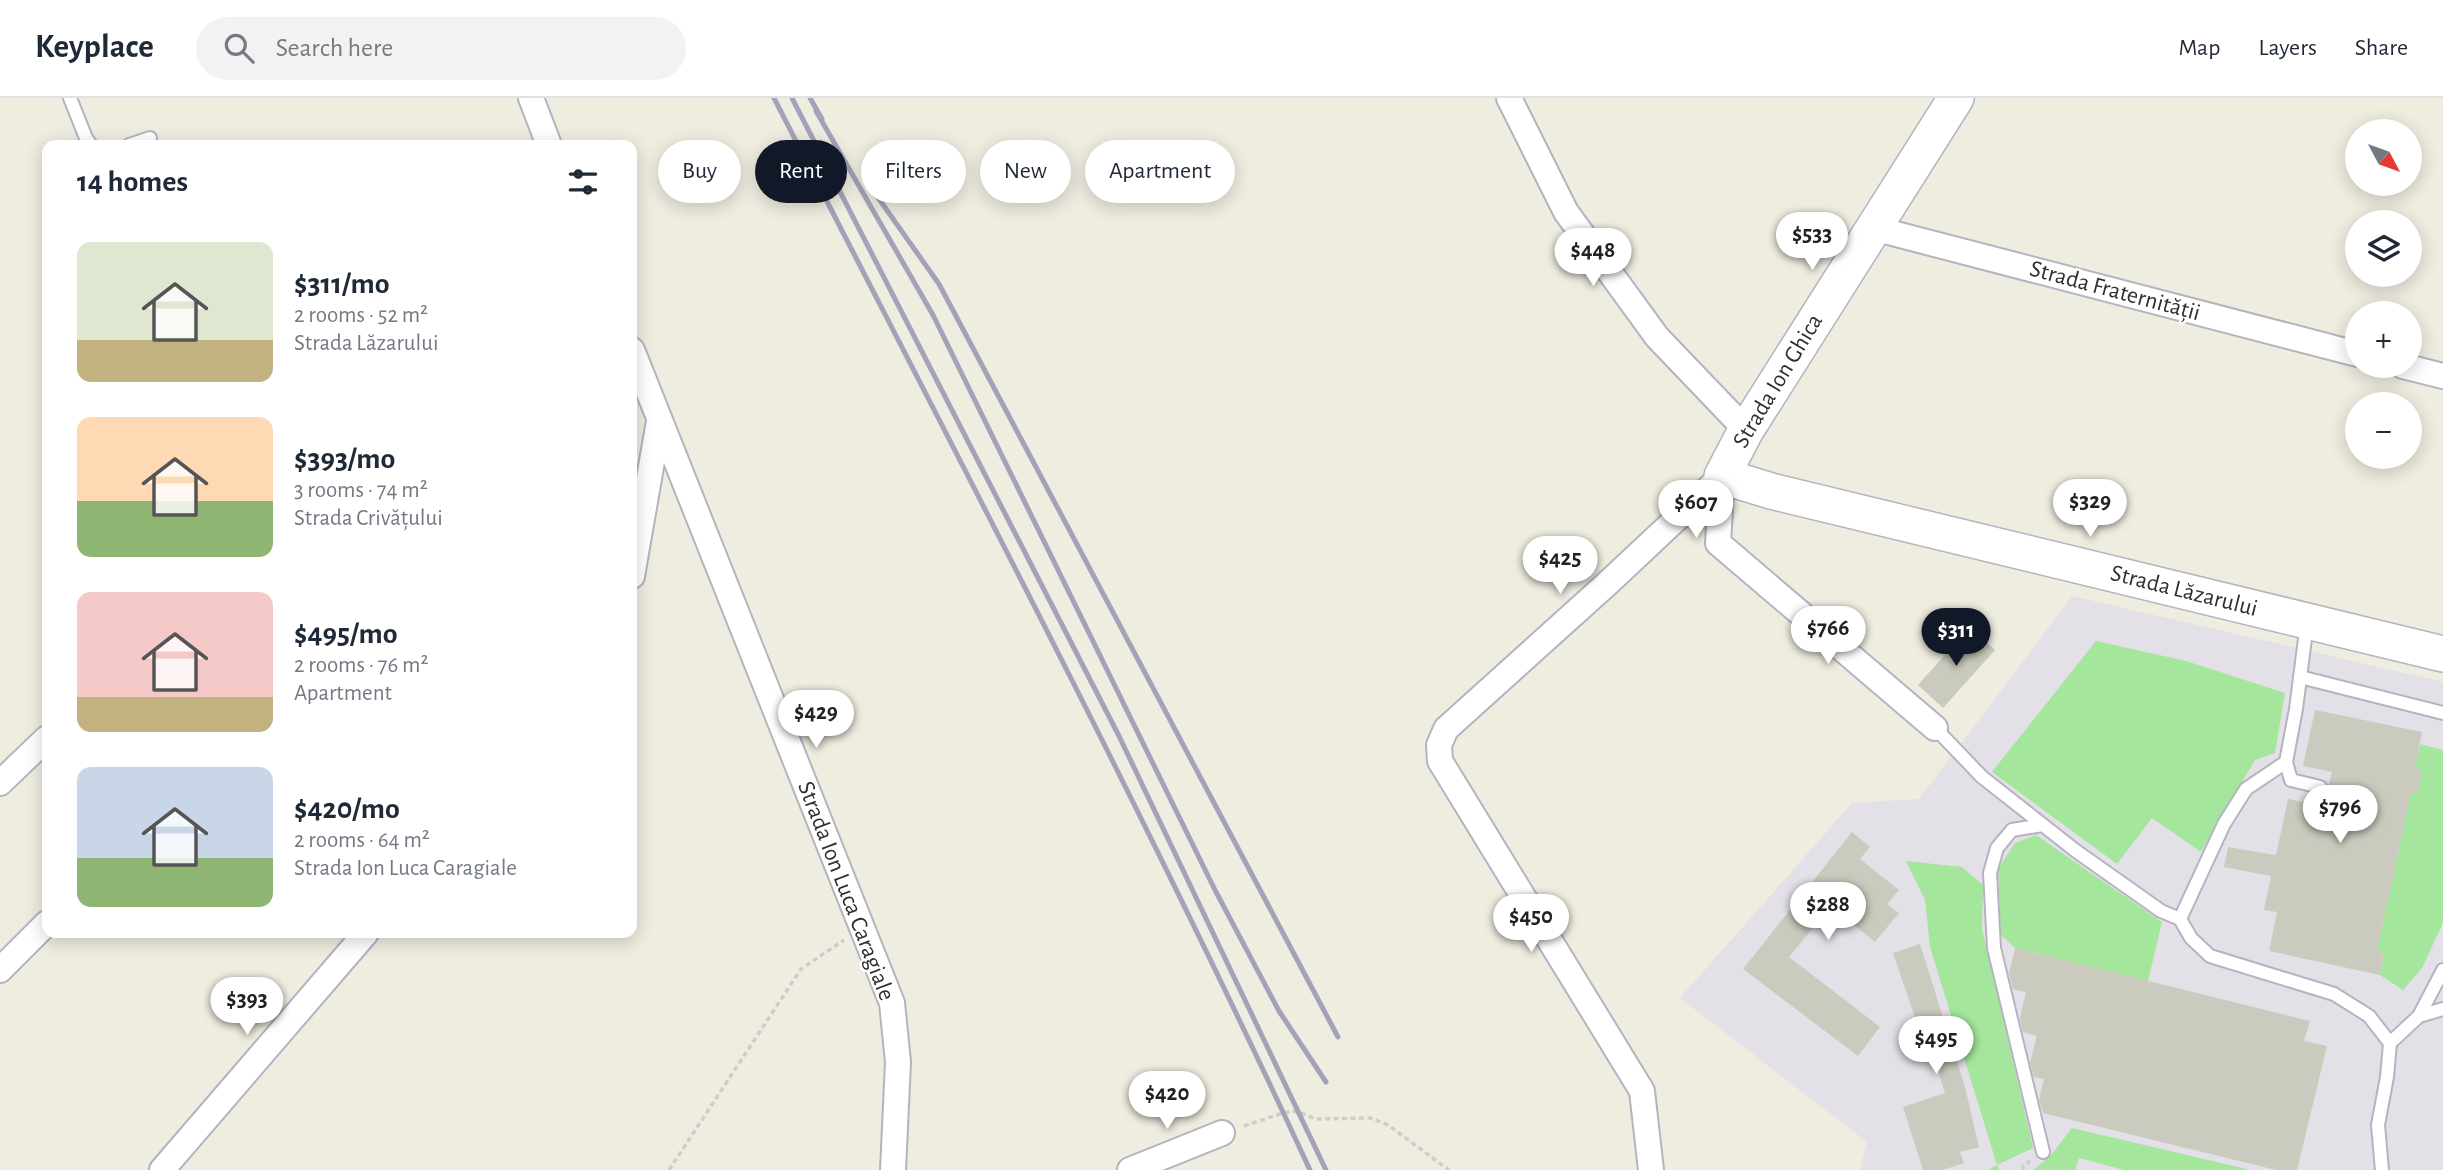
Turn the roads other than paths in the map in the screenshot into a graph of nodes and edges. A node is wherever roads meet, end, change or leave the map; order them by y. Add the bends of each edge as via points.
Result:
1 (70, 98) edge
2 (531, 98) edge
3 (1509, 98) edge
4 (1956, 98) edge
5 (150, 138) dead end
6 (87, 140) edge
7 (144, 140) edge
8 (547, 140) edge
9 (1873, 228) junction
10 (2345, 351) edge
11 (637, 363) edge
12 (2422, 371) edge
13 (2443, 376) edge
14 (660, 421) junction
15 (1746, 430) junction
16 (1722, 476) junction
17 (637, 548) edge
18 (2307, 621) junction
19 (2443, 654) edge
20 (2300, 677) junction
21 (2443, 713) edge
22 (1935, 728) joint
23 (42, 743) edge
24 (2286, 762) junction
25 (0, 783) edge
26 (2320, 787) dead end
27 (2043, 825) junction
28 (2180, 919) junction
29 (42, 928) edge
30 (362, 938) edge
31 (0, 970) edge
32 (2443, 970) edge
33 (2443, 1009) edge
34 (2419, 1016) junction
35 (2390, 1043) junction
36 (1222, 1133) road end
37 (2043, 1152) dead end
38 (162, 1170) edge
39 (893, 1170) edge
40 (1130, 1170) edge
41 (1651, 1170) edge
42 (2382, 1170) edge

1 - 6 lane
2 - 8 street
3 - 15 street via 1566,212 1657,337
4 - 9 street, Strada Ion Ghica
5 - 7 lane
9 - 10 street, Strada Fraternității
9 - 15 street, Strada Ion Ghica
11 - 14 street, Strada Ion Luca Caragiale
12 - 13 street
14 - 17 street
14 - 39 street, Strada Ion Luca Caragiale via 892,1003 898,1062
15 - 16 street, Strada Ion Ghica
16 - 18 street, Strada Lăzarului
16 - 22 street via 1718,543
16 - 41 street, Strada Ion Ghica via 1446,729 1440,745 1440,761 1642,1091
18 - 19 street, Strada Lăzarului
18 - 20 lane
20 - 21 lane
20 - 24 lane
22 - 27 lane via 1982,777
23 - 25 street
24 - 26 lane via 2291,780
24 - 28 lane via 2246,789 2224,824
27 - 28 lane via 2161,911
27 - 37 lane via 2012,830 1997,848 1990,873 1994,948
28 - 35 lane via 2210,956 2334,994 2370,1016
29 - 31 street
30 - 38 street
32 - 34 lane
33 - 34 lane
34 - 35 lane
35 - 42 lane via 2378,1125
36 - 40 street

